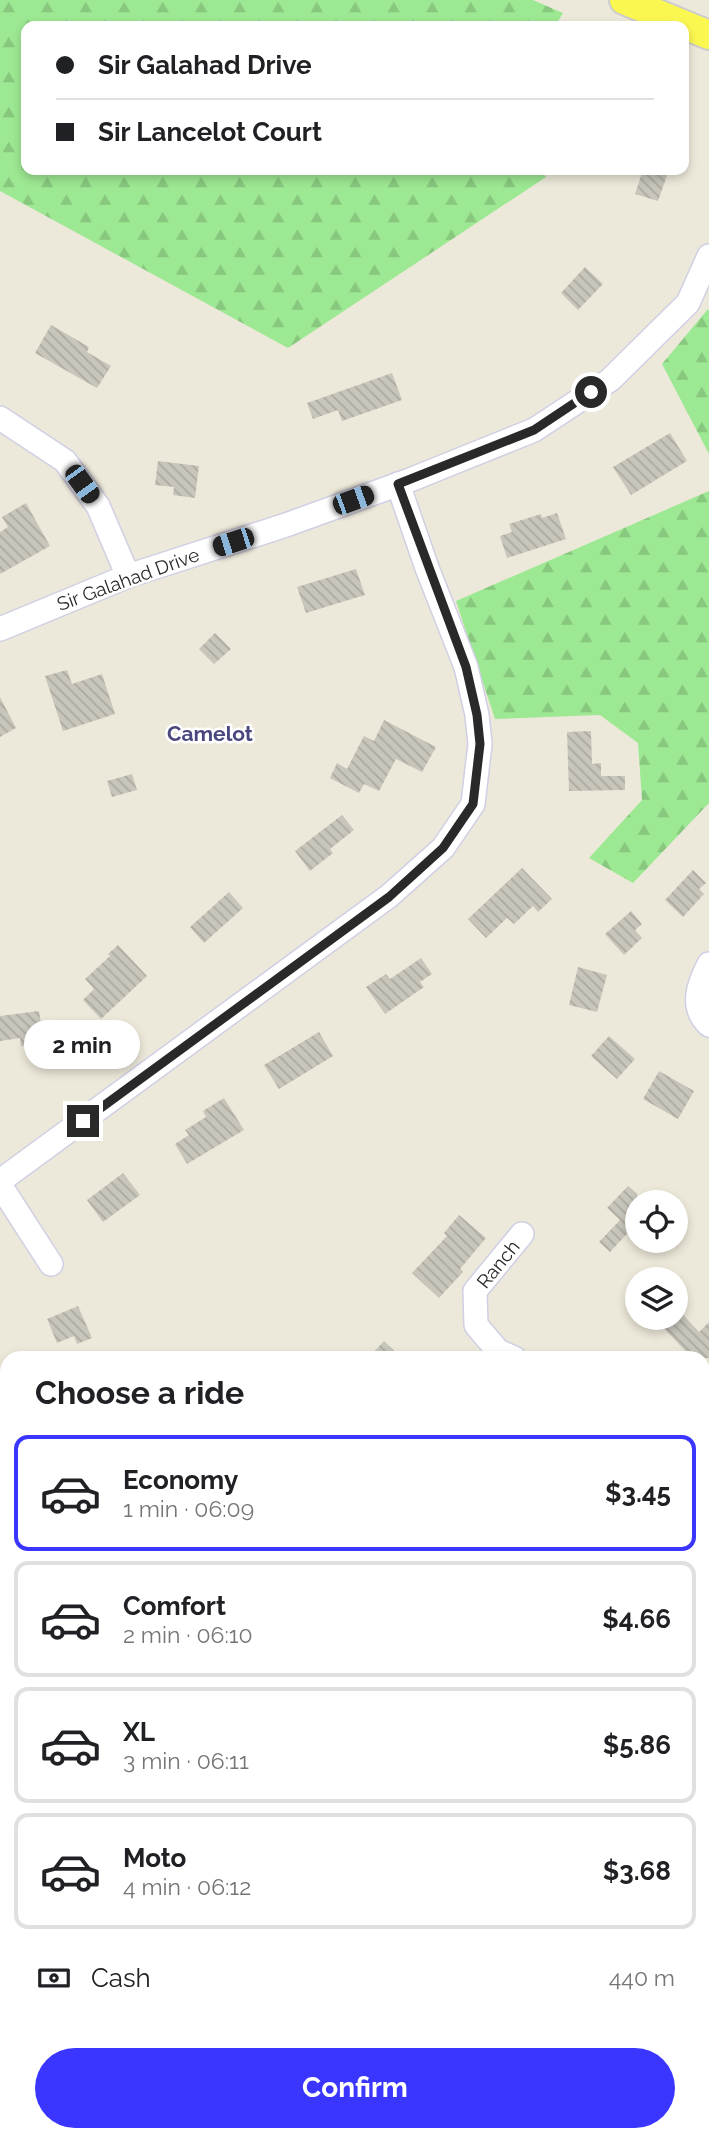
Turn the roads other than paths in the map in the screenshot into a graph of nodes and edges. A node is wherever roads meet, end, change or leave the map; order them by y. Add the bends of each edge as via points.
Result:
1 (624, 0) edge
2 (675, 21) edge
3 (689, 27) edge
4 (709, 35) edge
5 (709, 257) edge
6 (0, 418) edge
7 (398, 484) junction
8 (128, 576) junction
9 (0, 629) edge
10 (709, 964) edge
11 (709, 1025) edge
12 (0, 1183) edge
13 (522, 1234) dead end
14 (51, 1264) dead end
15 (498, 1351) edge

1 - 2 main road
3 - 4 main road
5 - 7 street, Sir Galahad Drive via 688,303 610,380 534,430
6 - 8 street via 65,461 98,506
7 - 8 street, Sir Galahad Drive
7 - 12 street via 466,667 480,744 473,804 443,848 389,897
8 - 9 street, Sir Galahad Drive
10 - 11 street via 696,993 702,1018
12 - 14 street
13 - 15 street, Ranch via 475,1291 476,1325

